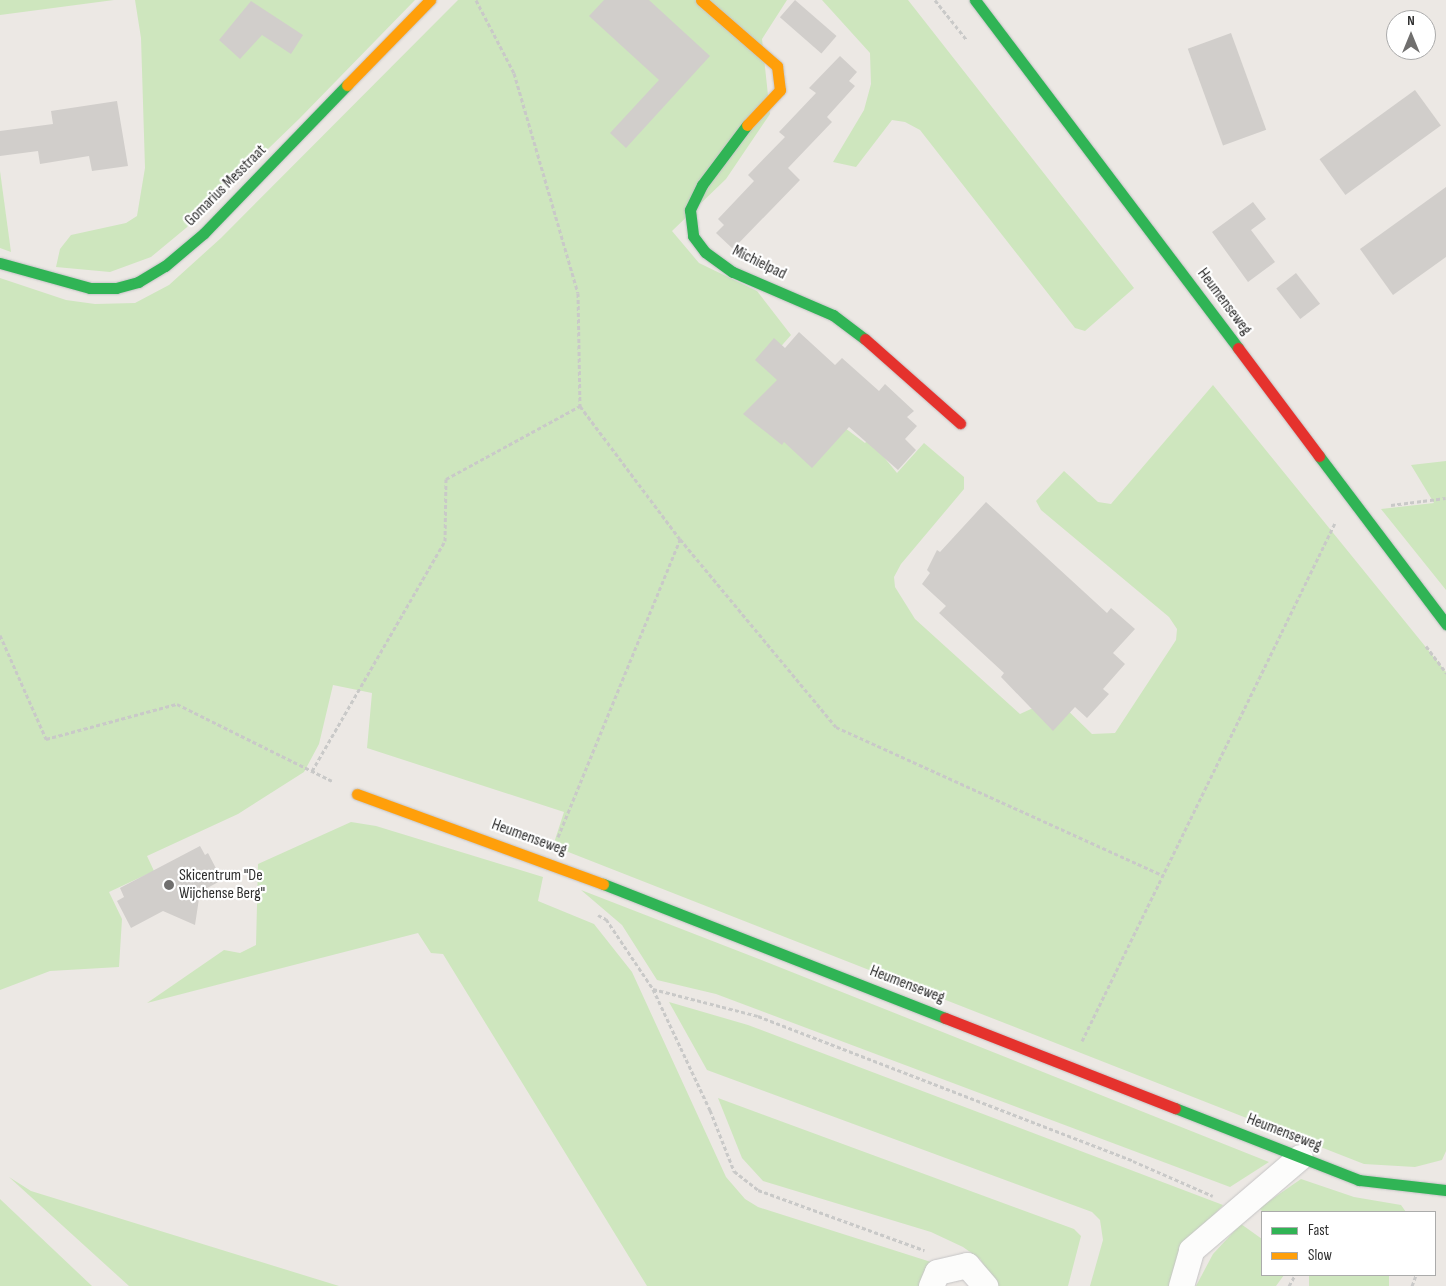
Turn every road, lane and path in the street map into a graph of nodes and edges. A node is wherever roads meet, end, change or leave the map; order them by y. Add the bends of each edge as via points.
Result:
1 (430, 0) edge
2 (476, 0) edge
3 (701, 0) edge
4 (975, 0) edge
5 (0, 263) edge
6 (580, 406) junction
7 (960, 423) dead end
8 (1446, 498) edge
9 (1384, 506) dead end
10 (1335, 523) dead end
11 (1446, 624) edge
12 (0, 634) edge
13 (312, 771) junction
14 (357, 794) joint
15 (1163, 875) junction
16 (653, 989) dead end
17 (1070, 1066) junction
18 (1300, 1157) junction
19 (1446, 1190) edge
20 (967, 1265) junction
21 (931, 1286) edge
22 (985, 1286) edge
23 (1181, 1286) edge

1 - 5 street, Gomarius Messtraat via 204,233 165,266 138,282 116,288 90,288 61,284
2 - 6 path via 514,73 578,292
3 - 7 street, Michielpad via 777,66 780,90 728,145 702,185 690,210 693,236 705,252 733,272 833,314 897,364
4 - 11 street, Heumenseweg
6 - 13 path via 446,479 445,541
6 - 15 path via 680,540 836,727
8 - 9 path
10 - 15 path
12 - 13 path via 46,739 177,704
13 - 14 path
14 - 17 street, Heumenseweg via 548,862
15 - 17 path
16 - 20 path via 710,1110 734,1171 758,1190
17 - 18 street, Heumenseweg
18 - 19 street, Heumenseweg via 1359,1180
18 - 23 street via 1190,1250
20 - 21 street via 937,1272
20 - 22 street

